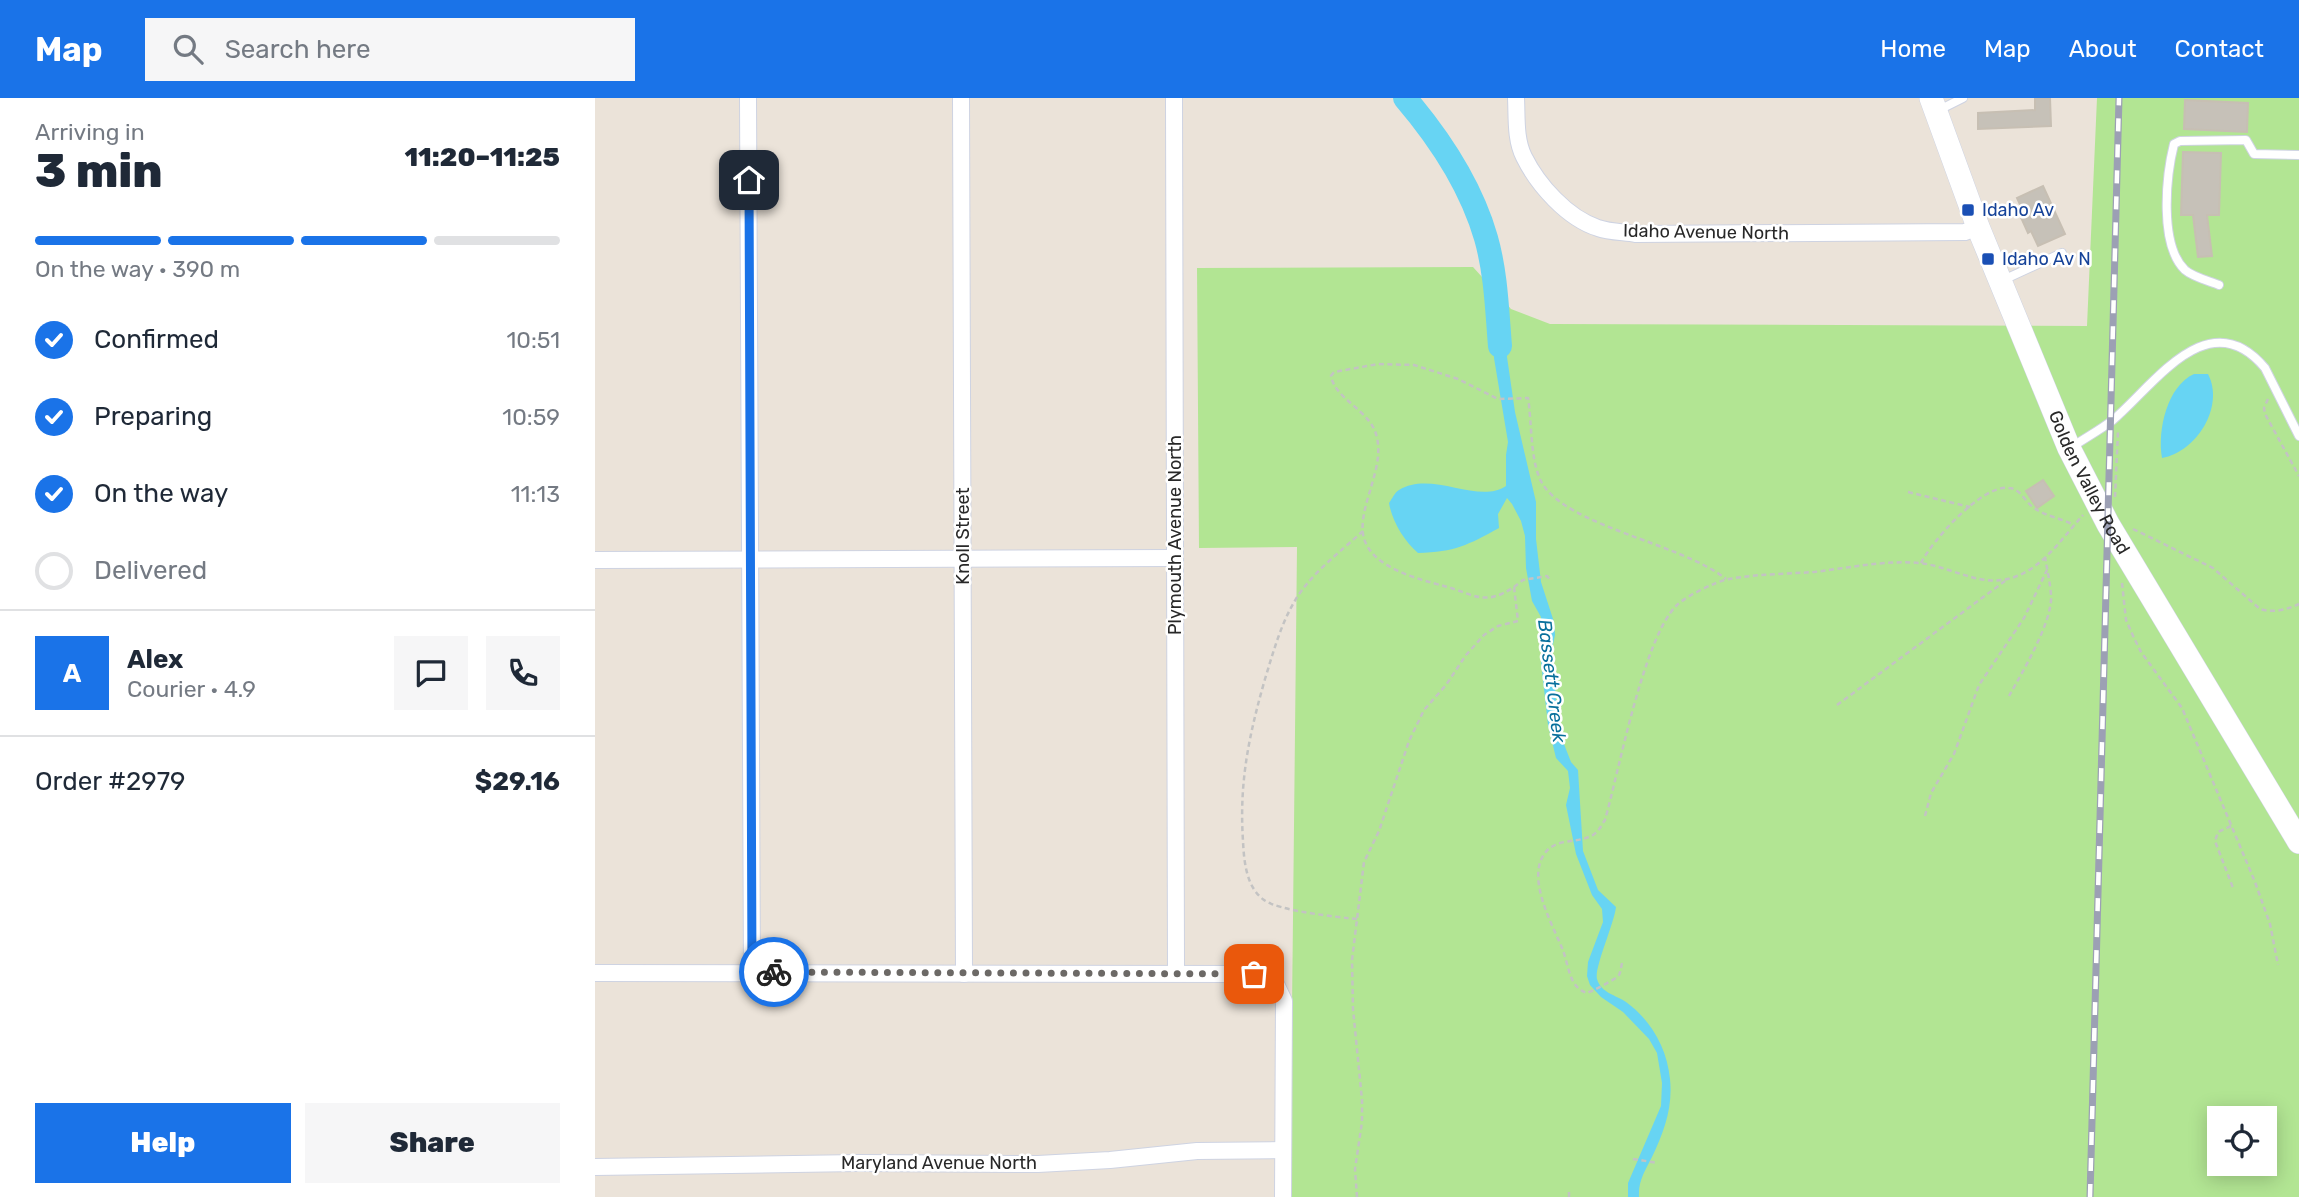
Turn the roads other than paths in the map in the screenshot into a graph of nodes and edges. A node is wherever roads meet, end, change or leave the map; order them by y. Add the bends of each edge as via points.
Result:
1 (748, 98) edge
2 (961, 98) edge
3 (1174, 98) edge
4 (1516, 98) edge
5 (1963, 98) edge
6 (1933, 105) edge
7 (2299, 155) edge
8 (1977, 227) junction
9 (2062, 253) dead end
10 (2000, 282) junction
11 (2219, 285) dead end
12 (2299, 436) edge
13 (2069, 448) junction
14 (1175, 558) junction
15 (963, 559) junction
16 (595, 560) edge
17 (750, 560) junction
18 (2299, 842) edge
19 (752, 972) junction
20 (1176, 972) junction
21 (595, 973) edge
22 (964, 974) junction
23 (1283, 1150) junction
24 (595, 1167) edge
25 (1283, 1197) edge

1 - 17 street
2 - 15 street, Knoll Street
3 - 14 street, Plymouth Avenue North
4 - 8 street, Idaho Avenue North via 1523,156 1555,199 1598,228 1649,234 1965,232
5 - 6 lane
6 - 8 street, Golden Valley Road
7 - 11 lane via 2254,154 2246,140 2180,141 2174,145 2167,207 2173,252 2186,271
8 - 10 street, Golden Valley Road
9 - 10 lane
10 - 13 street, Golden Valley Road
12 - 13 lane via 2258,360 2242,348 2215,343 2177,358 2119,414
13 - 18 street, Golden Valley Road via 2108,524
14 - 15 street
14 - 20 street, Plymouth Avenue North
15 - 17 street
15 - 22 street, Knoll Street
16 - 17 street
17 - 19 street
19 - 21 street
19 - 22 street
20 - 22 street
20 - 23 street via 1254,974 1276,984 1284,1001
23 - 24 street, Maryland Avenue North via 1038,1164
23 - 25 street

